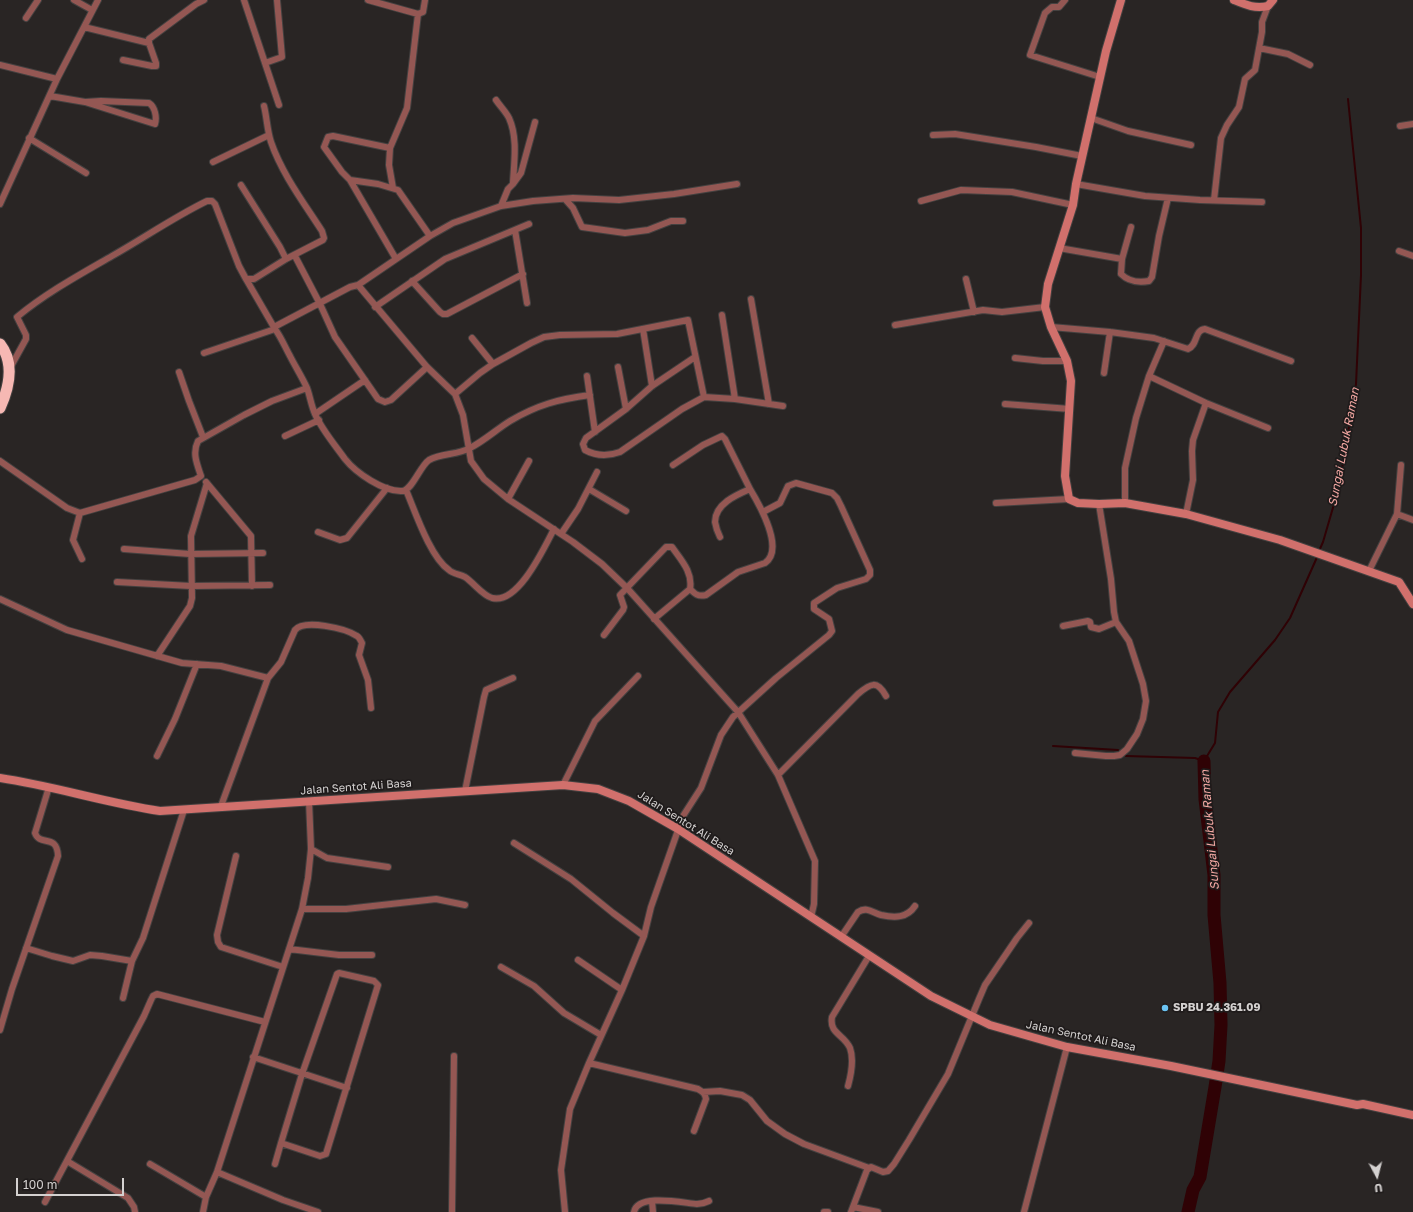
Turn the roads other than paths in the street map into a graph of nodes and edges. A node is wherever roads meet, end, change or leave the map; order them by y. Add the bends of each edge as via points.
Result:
1 (38, 0) edge
2 (74, 0) edge
3 (98, 0) edge
4 (204, 0) edge
5 (244, 0) edge
6 (276, 0) edge
7 (368, 0) edge
8 (425, 0) edge
9 (1065, 0) edge
10 (1121, 0) edge
11 (1234, 0) edge
12 (1271, 3) edge
13 (92, 10) junction
14 (418, 14) junction
15 (26, 18) dead end
16 (84, 27) junction
17 (149, 44) junction
18 (1259, 48) junction
19 (123, 60) dead end
20 (265, 63) junction
21 (0, 65) edge
22 (1310, 65) dead end
23 (1100, 77) junction
24 (57, 79) junction
25 (50, 96) junction
26 (496, 100) dead end
27 (86, 102) junction
28 (280, 105) dead end
29 (264, 106) dead end
30 (1091, 118) junction
31 (535, 122) dead end
32 (1413, 124) edge
33 (1400, 126) dead end
34 (269, 135) junction
35 (934, 135) dead end
36 (29, 138) junction
37 (1191, 145) dead end
38 (390, 148) junction
39 (1082, 156) junction
40 (213, 162) dead end
41 (86, 173) dead end
42 (350, 180) junction
43 (513, 184) junction
44 (737, 184) dead end
45 (1076, 184) junction
46 (242, 186) dead end
47 (394, 188) junction
48 (1168, 198) junction
49 (566, 199) junction
50 (1214, 200) junction
51 (921, 201) dead end
52 (1262, 202) dead end
53 (0, 204) edge
54 (1073, 205) junction
55 (501, 206) junction
56 (683, 221) dead end
57 (529, 224) dead end
58 (1131, 227) dead end
59 (515, 230) junction
60 (430, 236) junction
61 (1059, 248) junction
62 (1399, 251) dead end
63 (295, 256) junction
64 (1413, 256) edge
65 (286, 259) junction
66 (396, 259) junction
67 (1122, 259) junction
68 (522, 274) junction
69 (246, 279) junction
70 (966, 279) dead end
71 (412, 281) junction
72 (358, 285) junction
73 (751, 299) dead end
74 (527, 303) dead end
75 (320, 304) junction
76 (375, 307) junction
77 (1045, 307) junction
78 (974, 312) junction
79 (722, 315) dead end
80 (895, 325) dead end
81 (1051, 327) junction
82 (275, 329) junction
83 (643, 329) junction
84 (1110, 332) junction
85 (472, 338) dead end
86 (1164, 341) junction
87 (0, 344) edge
88 (204, 353) dead end
89 (695, 357) junction
90 (1015, 358) dead end
91 (1067, 361) junction
92 (1291, 361) dead end
93 (493, 364) junction
94 (427, 367) junction
95 (618, 367) dead end
96 (10, 369) junction
97 (179, 372) dead end
98 (1104, 372) dead end
99 (587, 376) dead end
100 (1149, 376) junction
101 (365, 380) junction
102 (652, 386) junction
103 (307, 388) junction
104 (454, 394) junction
105 (590, 395) junction
106 (704, 397) junction
107 (735, 399) junction
108 (1206, 403) junction
109 (769, 404) junction
110 (1005, 404) dead end
111 (783, 406) dead end
112 (0, 408) edge
113 (626, 409) junction
114 (1070, 409) junction
115 (315, 414) junction
116 (319, 420) junction
117 (1268, 428) dead end
118 (595, 432) junction
119 (285, 436) dead end
120 (203, 437) junction
121 (469, 449) junction
122 (0, 461) edge
123 (529, 461) dead end
124 (672, 465) dead end
125 (1401, 465) dead end
126 (597, 472) dead end
127 (201, 476) junction
128 (207, 483) junction
129 (386, 488) junction
130 (589, 489) junction
131 (750, 489) junction
132 (406, 490) junction
133 (508, 499) junction
134 (1068, 499) junction
135 (996, 503) dead end
136 (1125, 503) junction
137 (1099, 504) junction
138 (626, 511) dead end
139 (762, 512) junction
140 (80, 513) junction
141 (1186, 514) junction
142 (1397, 514) junction
143 (1413, 520) edge
144 (554, 529) junction
145 (318, 532) dead end
146 (561, 534) junction
147 (720, 537) dead end
148 (124, 549) dead end
149 (252, 553) junction
150 (263, 553) dead end
151 (190, 554) junction
152 (82, 559) dead end
153 (1369, 571) junction
154 (117, 582) dead end
155 (270, 585) dead end
156 (191, 586) junction
157 (252, 586) junction
158 (627, 588) junction
159 (690, 588) junction
160 (0, 599) edge
161 (1413, 604) edge
162 (654, 619) junction
163 (1116, 622) junction
164 (1063, 626) dead end
165 (604, 635) dead end
166 (158, 656) junction
167 (197, 664) junction
168 (638, 676) dead end
169 (268, 678) junction
170 (513, 678) dead end
171 (886, 696) dead end
172 (371, 708) dead end
173 (738, 712) junction
174 (1075, 753) dead end
175 (157, 756) dead end
176 (778, 775) junction
177 (0, 778) edge
178 (563, 785) junction
179 (49, 788) junction
180 (465, 791) junction
181 (309, 801) junction
182 (221, 806) junction
183 (184, 810) junction
184 (678, 829) junction
185 (514, 843) dead end
186 (311, 849) junction
187 (236, 856) dead end
188 (388, 867) dead end
189 (466, 905) dead end
190 (915, 906) dead end
191 (302, 909) junction
192 (811, 917) junction
193 (1030, 923) dead end
194 (644, 936) junction
195 (841, 937) junction
196 (26, 948) junction
197 (289, 949) junction
198 (372, 955) dead end
199 (869, 956) junction
200 (578, 960) dead end
201 (132, 961) junction
202 (283, 967) junction
203 (501, 967) dead end
204 (622, 990) junction
205 (123, 998) dead end
206 (972, 1016) junction
207 (265, 1022) junction
208 (0, 1030) edge
209 (601, 1035) junction
210 (1067, 1047) junction
211 (454, 1056) dead end
212 (253, 1057) junction
213 (589, 1063) junction
214 (302, 1074) junction
215 (848, 1086) dead end
216 (347, 1088) junction
217 (703, 1092) junction
218 (1357, 1105) junction
219 (1413, 1116) edge
220 (1413, 1120) edge
221 (694, 1131) dead end
222 (281, 1143) junction
223 (67, 1161) junction
224 (150, 1164) dead end
225 (275, 1164) dead end
226 (869, 1168) junction
227 (217, 1172) junction
228 (206, 1197) junction
229 (652, 1201) junction
230 (709, 1201) dead end
231 (45, 1202) dead end
232 (852, 1210) edge
233 (135, 1212) edge
234 (203, 1212) edge
235 (318, 1212) edge
236 (452, 1212) edge
237 (565, 1212) edge
238 (634, 1212) edge
239 (653, 1212) edge
240 (824, 1212) edge
241 (828, 1212) edge
242 (878, 1212) edge
243 (1024, 1212) edge

1 - 15 street
2 - 13 street
3 - 13 street
4 - 17 street via 149,39
5 - 20 street
6 - 20 street via 282,57
7 - 14 street
8 - 14 street via 422,12
9 - 23 street via 1059,7 1052,7 1045,13 1030,55
10 - 23 main road
11 - 12 main road via 1259,8
12 - 18 street via 1262,22
13 - 16 street
14 - 38 street via 407,108
16 - 17 street
16 - 24 street
17 - 19 street via 156,66
18 - 22 street via 1288,54
18 - 50 street via 1255,70 1245,79 1239,108 1221,138
20 - 28 street
21 - 24 street
23 - 30 main road
24 - 25 street
25 - 27 street
25 - 36 street
26 - 43 street via 509,118 513,135
27 - 27 street via 148,103 155,113 155,124
29 - 34 street
30 - 37 street via 1128,131
30 - 39 main road
31 - 43 street via 524,165
32 - 33 street
34 - 40 street
34 - 63 street via 281,166 324,238
35 - 39 street via 955,134
36 - 41 street
36 - 53 street
38 - 42 street via 328,137 324,147
38 - 47 street via 389,165
39 - 45 main road
42 - 47 street
42 - 66 street
43 - 55 street
44 - 49 street via 620,200
45 - 48 street
45 - 54 main road
46 - 65 street
47 - 60 street
48 - 50 street
48 - 67 street via 1152,277 1149,281 1138,283 1126,279 1122,274
49 - 55 street
49 - 56 street via 582,227 587,229 625,233 648,230 671,220
50 - 52 street
51 - 54 street via 954,191 1012,192
54 - 61 main road
55 - 60 street via 453,223
57 - 59 street
58 - 67 street
59 - 68 street
59 - 71 street via 445,259
60 - 66 street
61 - 67 street
61 - 77 main road via 1048,284
62 - 64 street
63 - 65 street
63 - 75 street
65 - 69 street via 254,279
66 - 72 street
68 - 71 street via 447,314 440,312
68 - 74 street
69 - 82 street
69 - 96 street via 215,204 207,201 71,279 16,317 26,339
70 - 78 street
71 - 76 street
72 - 75 street
72 - 76 street
73 - 109 street
75 - 82 street via 276,326
75 - 101 street via 335,337
76 - 94 street
77 - 78 street
77 - 81 main road
78 - 80 street
79 - 107 street
81 - 84 street
81 - 91 main road
82 - 88 street
82 - 103 street
83 - 89 street via 688,320
83 - 93 street via 617,334 560,335 544,338
83 - 102 street
84 - 86 street
84 - 98 street
85 - 93 street
86 - 92 street via 1188,349 1194,344 1198,332 1205,329
86 - 100 street
87 - 96 highway
89 - 102 street
89 - 106 street
90 - 91 street
91 - 114 main road via 1072,381
93 - 104 street
94 - 101 street via 391,400 385,402 378,399
94 - 104 street
95 - 113 street
96 - 112 highway via 10,382
97 - 120 street
99 - 105 street
100 - 108 street
100 - 136 street via 1125,468
101 - 115 street
102 - 113 street
103 - 115 street
103 - 120 street via 272,401
104 - 121 street via 462,415
105 - 118 street
105 - 121 street via 557,400 535,407
106 - 107 street
106 - 118 street via 682,409 620,452 611,455 585,450 583,444 586,438
107 - 109 street
108 - 117 street
108 - 141 street via 1193,440 1193,480
109 - 111 street
110 - 114 street
113 - 118 street
114 - 134 main road via 1065,476
115 - 116 street
116 - 119 street
116 - 129 street via 356,472
120 - 127 street via 198,441 194,452
121 - 132 street via 430,460 419,470
121 - 133 street via 472,461 484,479
122 - 140 street via 67,508
123 - 133 street
124 - 131 street via 722,436
125 - 142 street
126 - 130 street
127 - 128 street
127 - 140 street via 182,484
128 - 149 street via 251,536
128 - 151 street via 192,530
129 - 132 street
129 - 145 street via 347,538 340,540
130 - 138 street
130 - 146 street
131 - 139 street
131 - 147 street via 731,498 720,508 715,522
132 - 144 street via 423,532 444,566 450,572 465,577 492,598 504,597 519,587
133 - 144 street
134 - 135 street
134 - 137 main road via 1078,503
136 - 137 main road
136 - 141 main road
137 - 163 street
139 - 159 street via 772,541 768,560 738,572 706,595 696,595
139 - 173 street via 780,503 788,486 796,483 832,493 841,506 870,575 866,579 837,588 814,603 814,608 829,619 832,631
140 - 152 street via 73,540
141 - 153 main road via 1280,540
142 - 143 street
142 - 153 street
144 - 146 street
146 - 158 street via 602,564
148 - 151 street
149 - 150 street
149 - 151 street
149 - 157 street
151 - 156 street
153 - 161 main road via 1399,582
154 - 156 street
155 - 157 street
156 - 157 street
156 - 166 street via 190,606
158 - 159 street via 669,546 687,567
158 - 162 street
158 - 165 street via 620,594 623,610
159 - 162 street
160 - 166 street via 67,630
162 - 173 street
163 - 164 street via 1099,629 1091,627 1089,621
163 - 174 street via 1129,641 1143,684 1146,701 1143,719 1137,734 1120,755
166 - 167 street via 182,663
167 - 169 street via 221,666
167 - 175 street
168 - 178 street via 595,721
169 - 172 street via 281,662 298,626 321,625 339,629 357,636 362,644 359,655 368,680
169 - 182 street
170 - 180 street via 486,690
171 - 176 street via 876,685 867,686
173 - 176 street
173 - 184 street via 721,735 705,780
176 - 192 street via 815,861 814,904
177 - 179 main road, Jalan Sentot Ali Basa
178 - 180 main road, Jalan Sentot Ali Basa
178 - 184 main road, Jalan Sentot Ali Basa via 598,789 629,801
179 - 183 main road, Jalan Sentot Ali Basa via 136,808
179 - 196 street via 35,833 39,839 56,846 58,856
180 - 181 main road, Jalan Sentot Ali Basa
181 - 182 main road, Jalan Sentot Ali Basa
181 - 186 street
182 - 183 main road, Jalan Sentot Ali Basa
183 - 201 street via 143,938
184 - 192 main road, Jalan Sentot Ali Basa
184 - 194 street via 651,907
185 - 194 street via 571,879
186 - 188 street via 327,858
186 - 191 street
187 - 202 street via 217,935 218,942 221,947
189 - 191 street via 436,899 346,909
190 - 195 street via 908,914 898,916 862,910
191 - 197 street
192 - 195 main road, Jalan Sentot Ali Basa
193 - 206 street via 1016,938 985,985
194 - 204 street
195 - 199 main road, Jalan Sentot Ali Basa
196 - 201 street via 73,960 90,955
196 - 208 street
197 - 198 street via 339,955
197 - 202 street
199 - 206 main road, Jalan Sentot Ali Basa via 931,996
199 - 215 street via 832,1017 833,1030 847,1042 851,1050
200 - 204 street
201 - 205 street
202 - 207 street
203 - 209 street via 534,986 564,1013
204 - 209 street
206 - 210 main road, Jalan Sentot Ali Basa via 990,1025
206 - 226 street via 948,1074 890,1170 886,1172 874,1167
207 - 212 street
207 - 223 street via 166,996 153,996
209 - 213 street
210 - 218 main road, Jalan Sentot Ali Basa
210 - 243 street
211 - 236 street
212 - 214 street
212 - 227 street
213 - 217 street
213 - 237 street via 570,1109 561,1170
214 - 216 street
214 - 216 street via 337,974 374,981 378,985
214 - 222 street
216 - 222 street via 324,1156
217 - 221 street via 706,1099
217 - 226 street via 720,1091 742,1095 750,1100 767,1121 785,1134 804,1144
218 - 219 main road via 1363,1104
218 - 220 main road via 1361,1109
222 - 225 street
223 - 231 street
223 - 233 street via 128,1198
224 - 228 street
226 - 232 street
227 - 228 street
227 - 235 street via 282,1200
228 - 234 street
229 - 230 street via 697,1204
229 - 238 street via 639,1205
229 - 239 street
232 - 242 street
240 - 241 street

